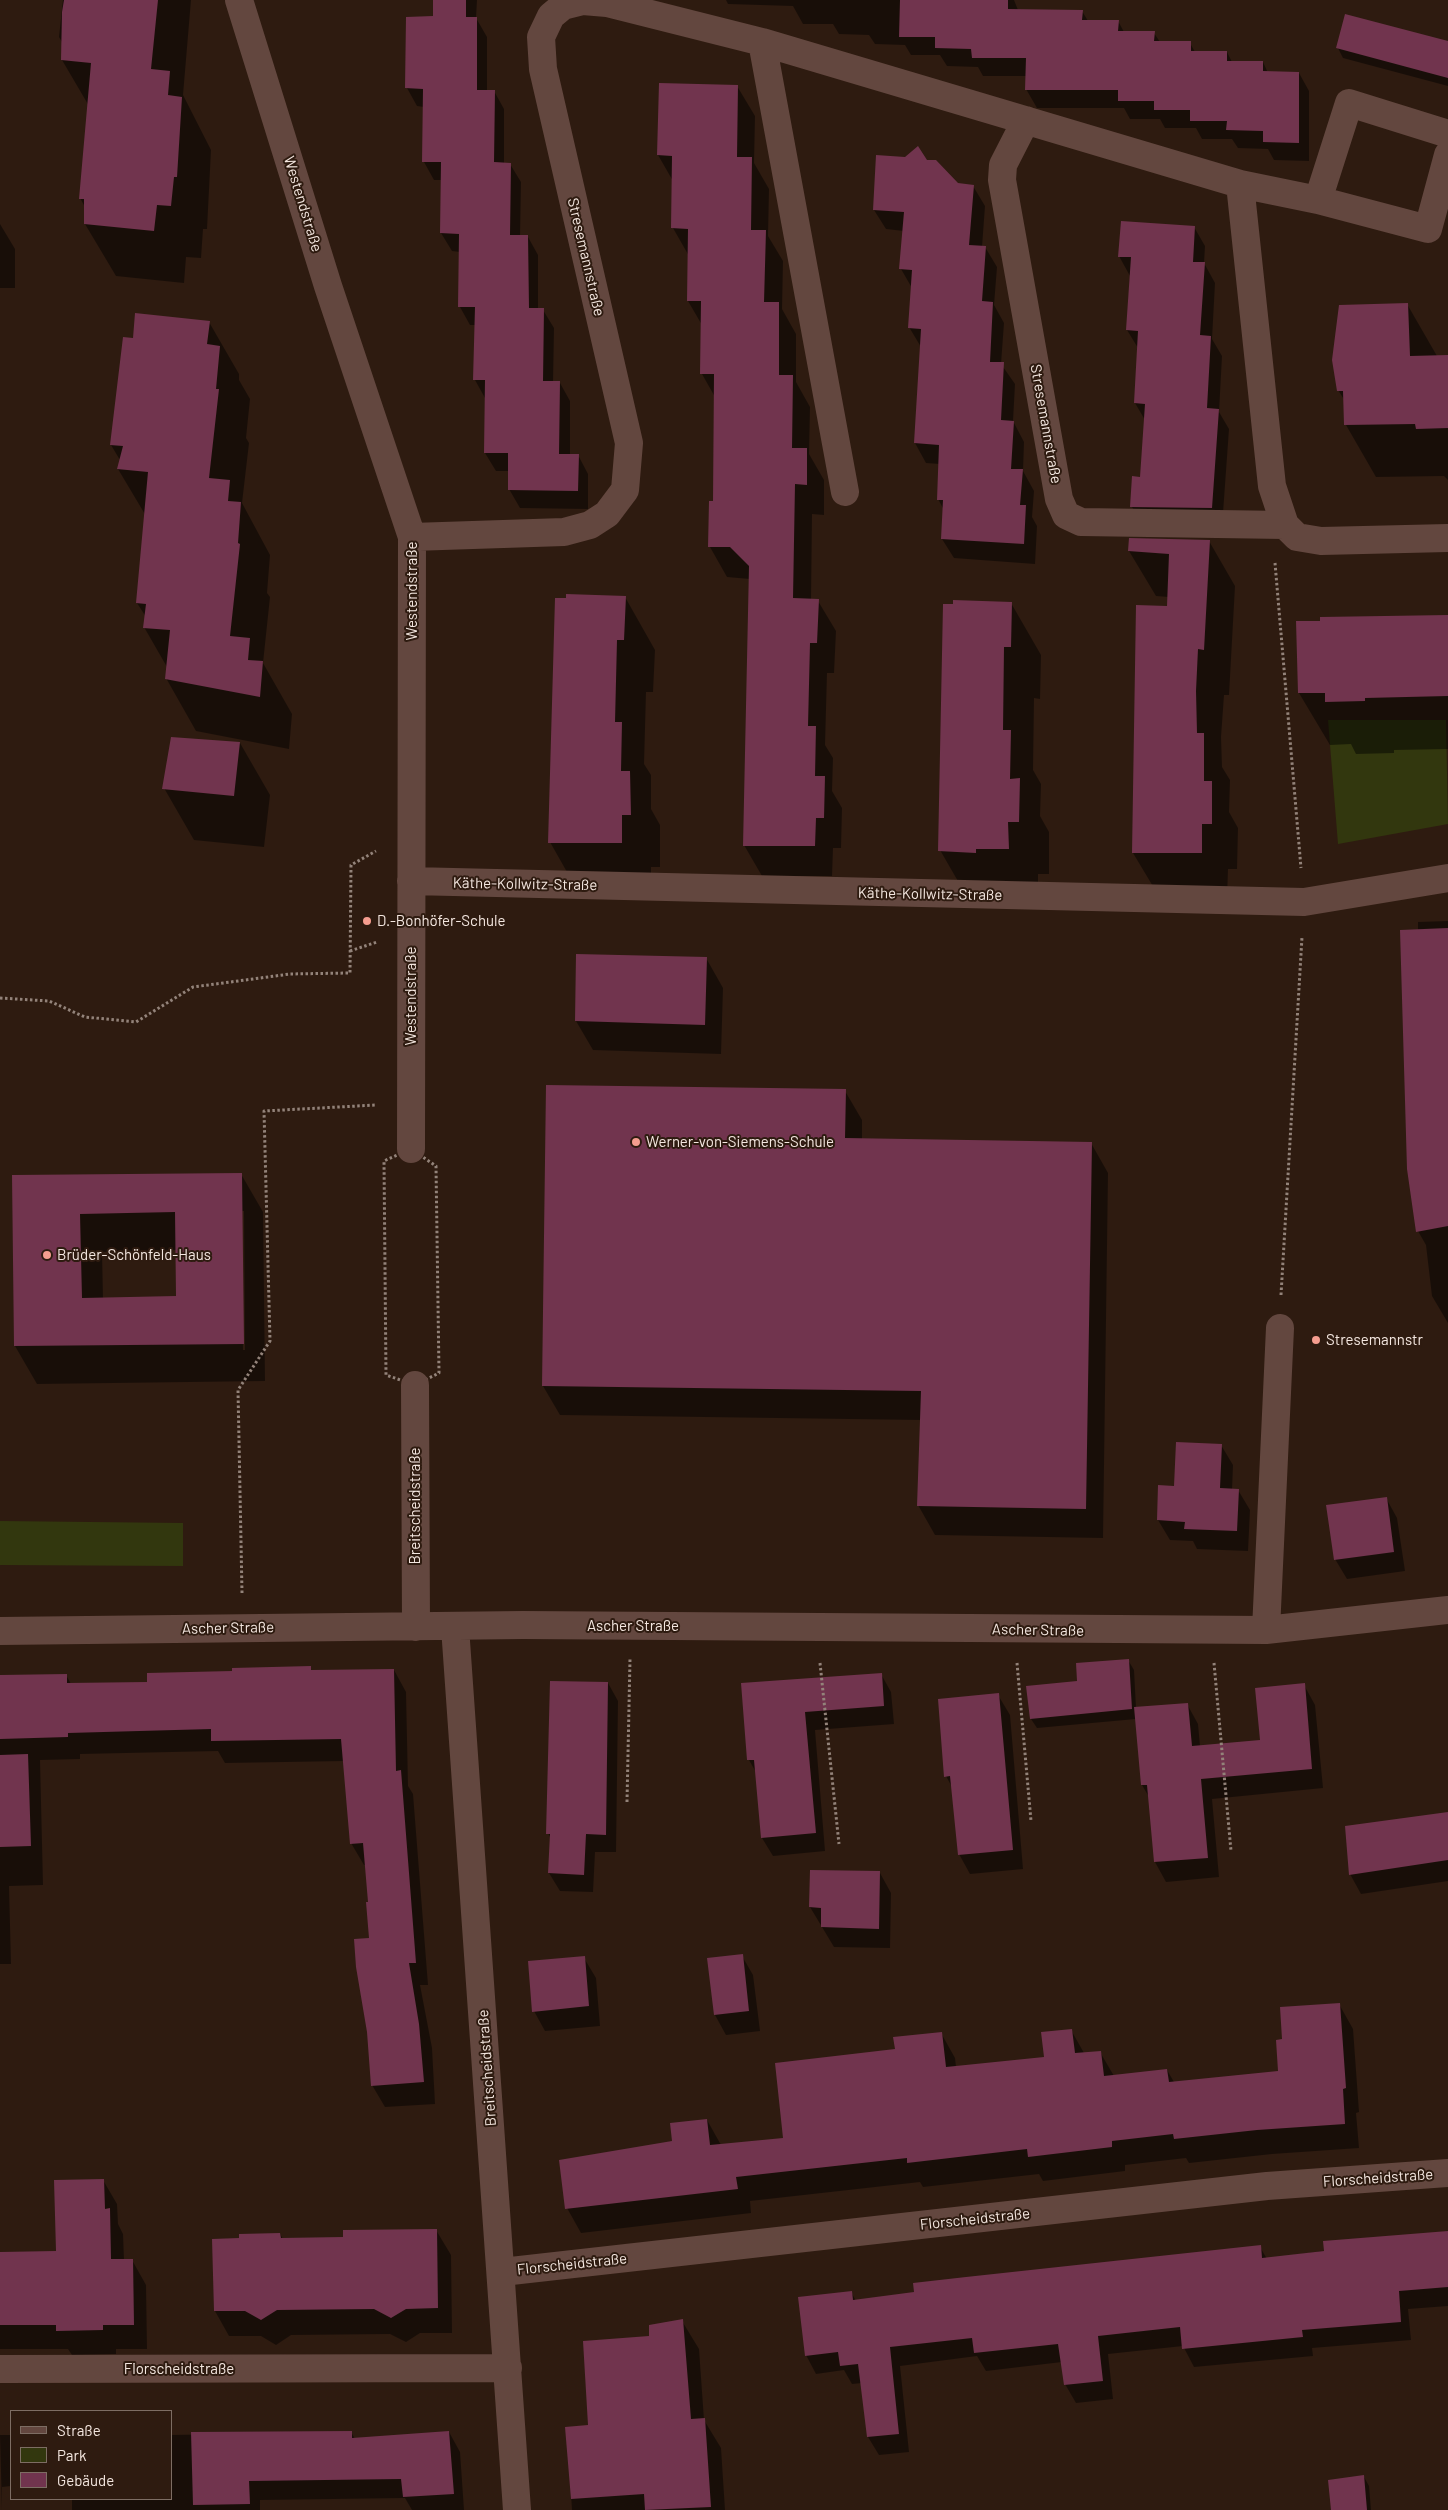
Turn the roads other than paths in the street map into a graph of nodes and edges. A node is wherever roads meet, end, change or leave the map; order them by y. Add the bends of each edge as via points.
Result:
1 (239, 0) edge
2 (762, 42) junction
3 (1026, 120) junction
4 (1448, 134) edge
5 (1448, 155) edge
6 (1240, 184) junction
7 (1318, 200) junction
8 (845, 492) dead end
9 (1285, 525) junction
10 (412, 537) junction
11 (1448, 538) edge
12 (1448, 878) edge
13 (411, 881) junction
14 (411, 1149) road end
15 (1280, 1328) road end
16 (415, 1385) road end
17 (1448, 1610) edge
18 (416, 1627) junction
19 (454, 1627) junction
20 (1266, 1630) junction
21 (0, 1631) edge
22 (1448, 2173) edge
23 (502, 2272) junction
24 (508, 2368) junction
25 (0, 2369) edge
26 (517, 2510) edge

1 - 10 street, Westendstraße via 328,286
2 - 3 street, Stresemannstraße
2 - 8 street
2 - 10 street, Stresemannstraße via 607,3 583,1 563,6 550,16 541,37 543,70 628,443 625,490 607,514 590,526 564,532
3 - 6 street, Stresemannstraße
3 - 9 street, Stresemannstraße via 1003,165 1002,180 1060,499 1066,515 1081,522
4 - 7 street via 1349,103
5 - 7 street, Stresemannstraße via 1428,229
6 - 7 street, Stresemannstraße
6 - 9 street via 1272,486
9 - 11 street via 1297,538 1321,541
10 - 13 street, Westendstraße
12 - 13 street, Käthe-Kollwitz-Straße via 1304,902
13 - 14 street, Westendstraße
15 - 20 street
16 - 18 street, Breitscheidstraße
17 - 20 street, Ascher Straße
18 - 19 street, Ascher Straße
18 - 21 street, Ascher Straße
19 - 20 street, Ascher Straße
19 - 23 street, Breitscheidstraße
22 - 23 street, Florscheidstraße via 1267,2186
23 - 24 street, Breitscheidstraße
24 - 25 street, Florscheidstraße
24 - 26 street, Breitscheidstraße

